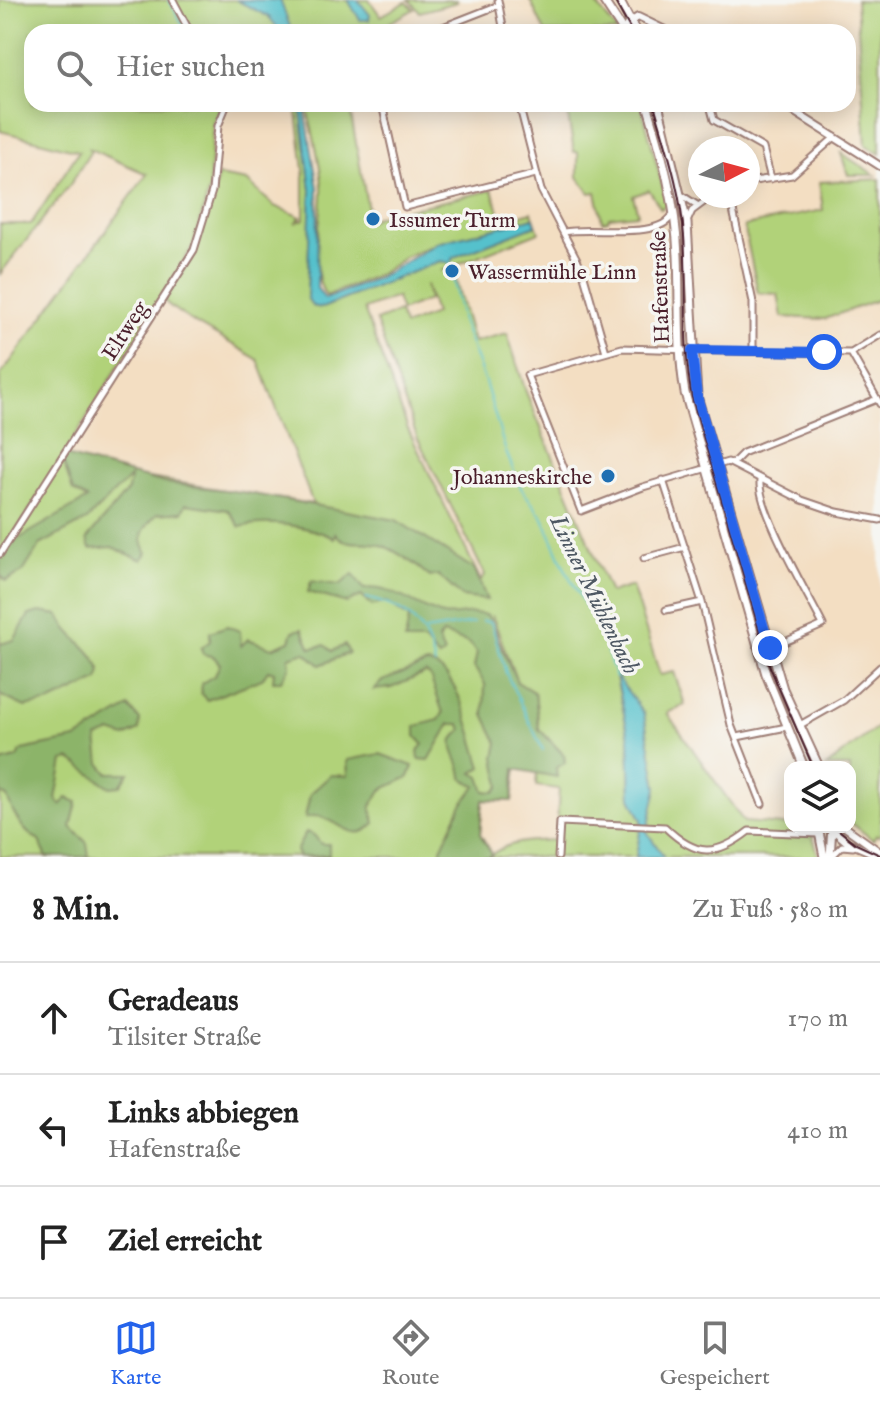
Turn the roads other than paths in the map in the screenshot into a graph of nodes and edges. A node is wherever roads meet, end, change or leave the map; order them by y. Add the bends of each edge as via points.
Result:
1 (173, 0) edge
2 (603, 0) edge
3 (619, 0) edge
4 (498, 3) edge
5 (631, 20) junction
6 (186, 24) edge
7 (449, 24) edge
8 (502, 24) edge
9 (620, 24) edge
10 (629, 24) edge
11 (633, 24) edge
12 (654, 24) edge
13 (224, 112) edge
14 (384, 112) edge
15 (521, 112) edge
16 (649, 112) edge
17 (660, 112) edge
18 (712, 112) edge
19 (795, 112) edge
20 (835, 137) junction
21 (880, 166) edge
22 (536, 174) junction
23 (771, 179) junction
24 (760, 180) edge
25 (683, 196) junction
26 (688, 199) edge
27 (696, 208) edge
28 (733, 208) edge
29 (674, 212) junction
30 (687, 223) junction
31 (658, 227) junction
32 (564, 232) junction
33 (676, 235) junction
34 (880, 335) edge
35 (679, 350) junction
36 (692, 350) junction
37 (753, 351) junction
38 (606, 352) junction
39 (851, 353) junction
40 (878, 401) edge
41 (733, 463) junction
42 (717, 465) junction
43 (706, 468) junction
44 (663, 480) junction
45 (760, 480) junction
46 (879, 518) edge
47 (685, 547) junction
48 (0, 554) edge
49 (644, 558) dead end
50 (702, 602) junction
51 (666, 610) dead end
52 (770, 648) junction
53 (880, 667) edge
54 (800, 725) junction
55 (787, 727) junction
56 (736, 737) junction
57 (801, 761) edge
58 (816, 761) edge
59 (762, 804) dead end
60 (784, 831) edge
61 (818, 833) edge
62 (831, 833) edge
63 (838, 833) edge
64 (853, 833) edge
65 (859, 848) junction
66 (880, 854) edge
67 (830, 855) edge
68 (558, 857) edge

1 - 6 street
2 - 9 main road
3 - 5 main road
4 - 7 street
4 - 8 street
5 - 10 street
5 - 11 main road
5 - 12 street via 644,18
13 - 48 street, Eltweg via 212,191 194,250
14 - 22 street via 405,207
15 - 22 street
16 - 29 main road, Hafenstraße
17 - 25 main road, Hafenstraße
18 - 23 street via 714,120 763,148
19 - 20 street
20 - 21 street
20 - 23 street via 799,172
22 - 32 street
23 - 24 street
25 - 26 street
25 - 30 main road, Hafenstraße
27 - 30 street
28 - 37 street via 753,302
29 - 31 street
29 - 33 main road, Hafenstraße
30 - 36 main road, Hafenstraße
31 - 32 street
31 - 33 street
32 - 38 street via 582,269
33 - 35 main road, Hafenstraße
34 - 39 street
35 - 36 street
35 - 38 street
35 - 43 main road, Hafenstraße
36 - 37 street
36 - 42 main road, Hafenstraße via 697,396
37 - 39 street
38 - 44 street via 531,371 526,380 581,511
39 - 40 street
40 - 41 street via 743,453
41 - 42 street
41 - 45 street
42 - 43 street
42 - 52 main road, Hafenstraße
43 - 44 street
43 - 55 main road, Hafenstraße via 766,674
44 - 47 street
45 - 46 street via 837,512
45 - 52 street via 778,533 823,627
47 - 49 street
47 - 50 street
50 - 51 street
50 - 56 street
52 - 54 main road, Hafenstraße
53 - 54 street via 844,700
54 - 58 main road, Hafenstraße
55 - 56 street
55 - 57 main road, Hafenstraße
56 - 59 street
60 - 68 street via 749,831 735,846 708,855 686,848 665,827 560,822
61 - 67 main road via 821,848
62 - 67 main road
63 - 65 street
64 - 66 street
65 - 66 street
65 - 67 street via 847,845

